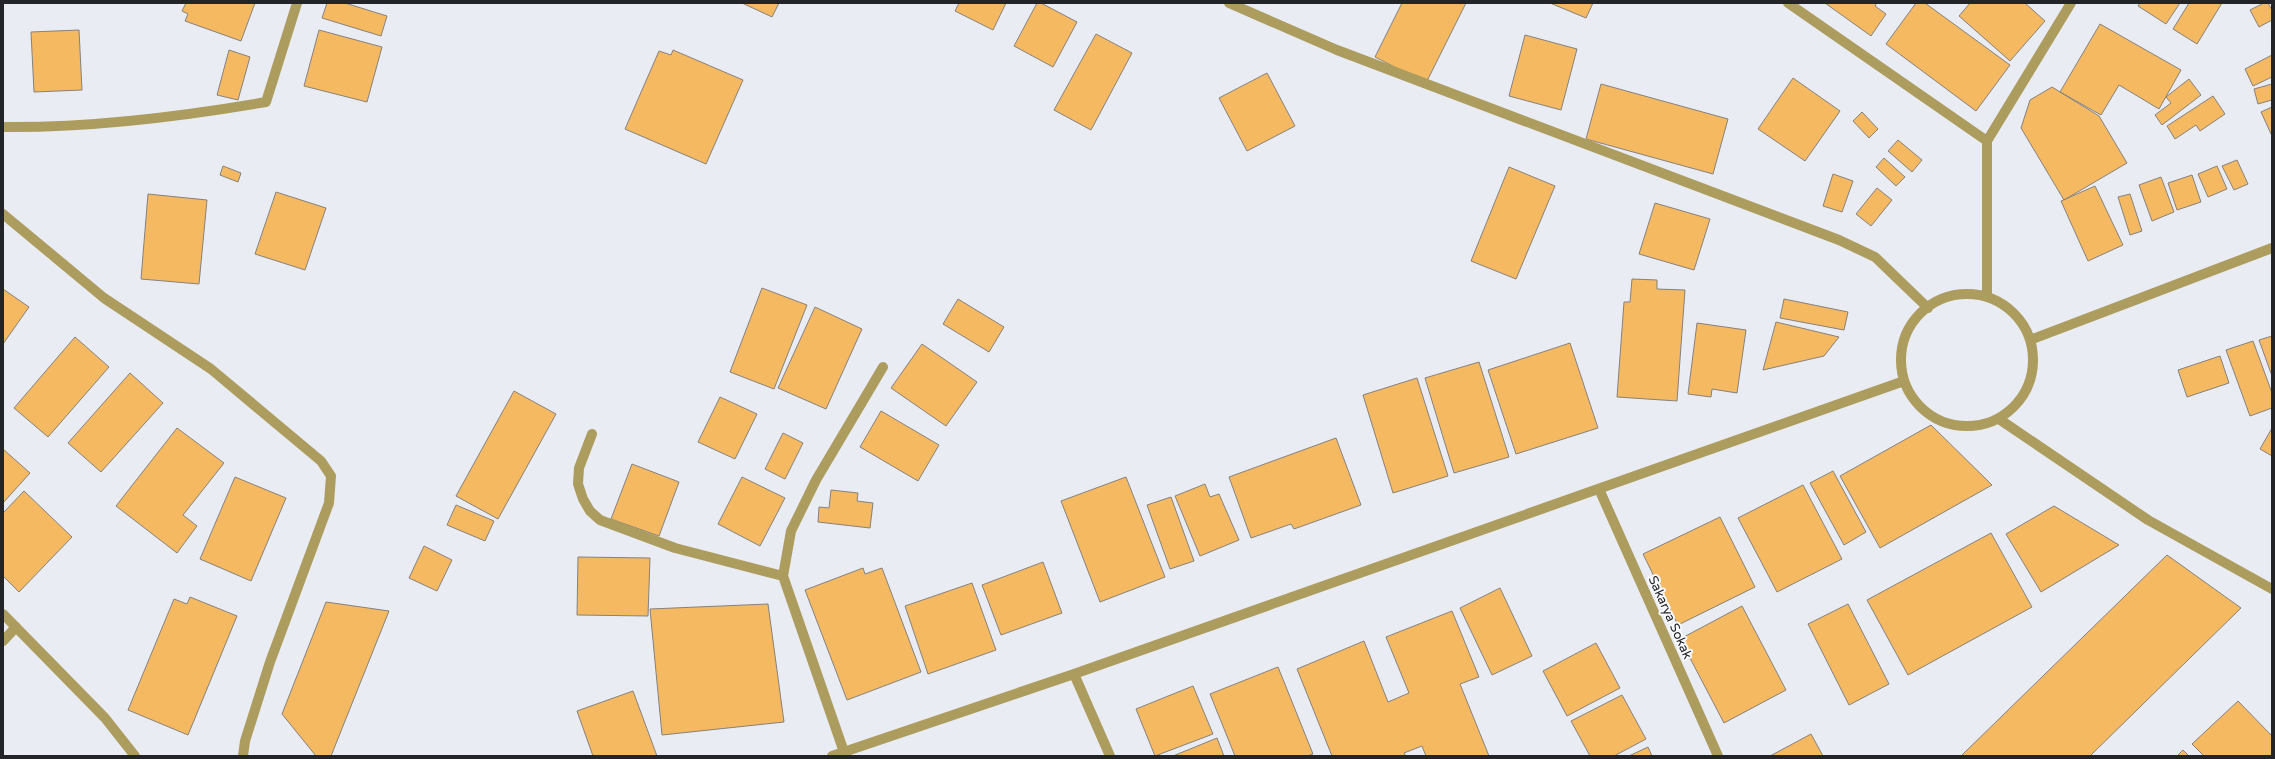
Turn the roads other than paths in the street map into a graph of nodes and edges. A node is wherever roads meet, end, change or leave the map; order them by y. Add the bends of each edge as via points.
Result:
1 (297, 3) edge
2 (1229, 3) edge
3 (1788, 3) edge
4 (2071, 3) edge
5 (3, 127) edge
6 (1986, 141) junction
7 (3, 214) edge
8 (2272, 248) edge
9 (1987, 297) junction
10 (1928, 308) junction
11 (2030, 340) junction
12 (883, 367) dead end
13 (1904, 381) junction
14 (1998, 419) junction
15 (592, 434) dead end
16 (1599, 489) junction
17 (783, 576) junction
18 (2272, 589) edge
19 (3, 614) edge
20 (16, 627) junction
21 (3, 641) edge
22 (1074, 674) junction
23 (844, 752) junction
24 (135, 756) edge
25 (243, 756) edge
26 (832, 756) edge
27 (1110, 756) edge
28 (1718, 756) edge

1 - 5 street via 266,102 187,116 50,128
2 - 10 street via 1337,50 1839,240 1875,257
3 - 6 street
4 - 6 street
6 - 9 street
7 - 25 street via 104,298 211,369 321,461 331,476 329,503 270,662 245,741
8 - 11 street
9 - 10 street via 1967,295 1946,298
9 - 11 street via 2006,307 2020,322
10 - 13 street via 1913,322 1904,341 1901,361
11 - 14 street via 2034,362 2028,385 2016,404
12 - 17 street via 816,480 791,531
13 - 14 street via 1915,402 1933,417 1954,425 1969,426
13 - 16 street
14 - 18 street via 2148,520
15 - 17 street via 579,468 578,484 583,500 600,520 674,548
16 - 22 street
16 - 28 street, Sakarya Sokak
17 - 23 street
19 - 20 street
20 - 21 street
20 - 24 street via 105,718
22 - 23 street
22 - 27 street
23 - 26 street

